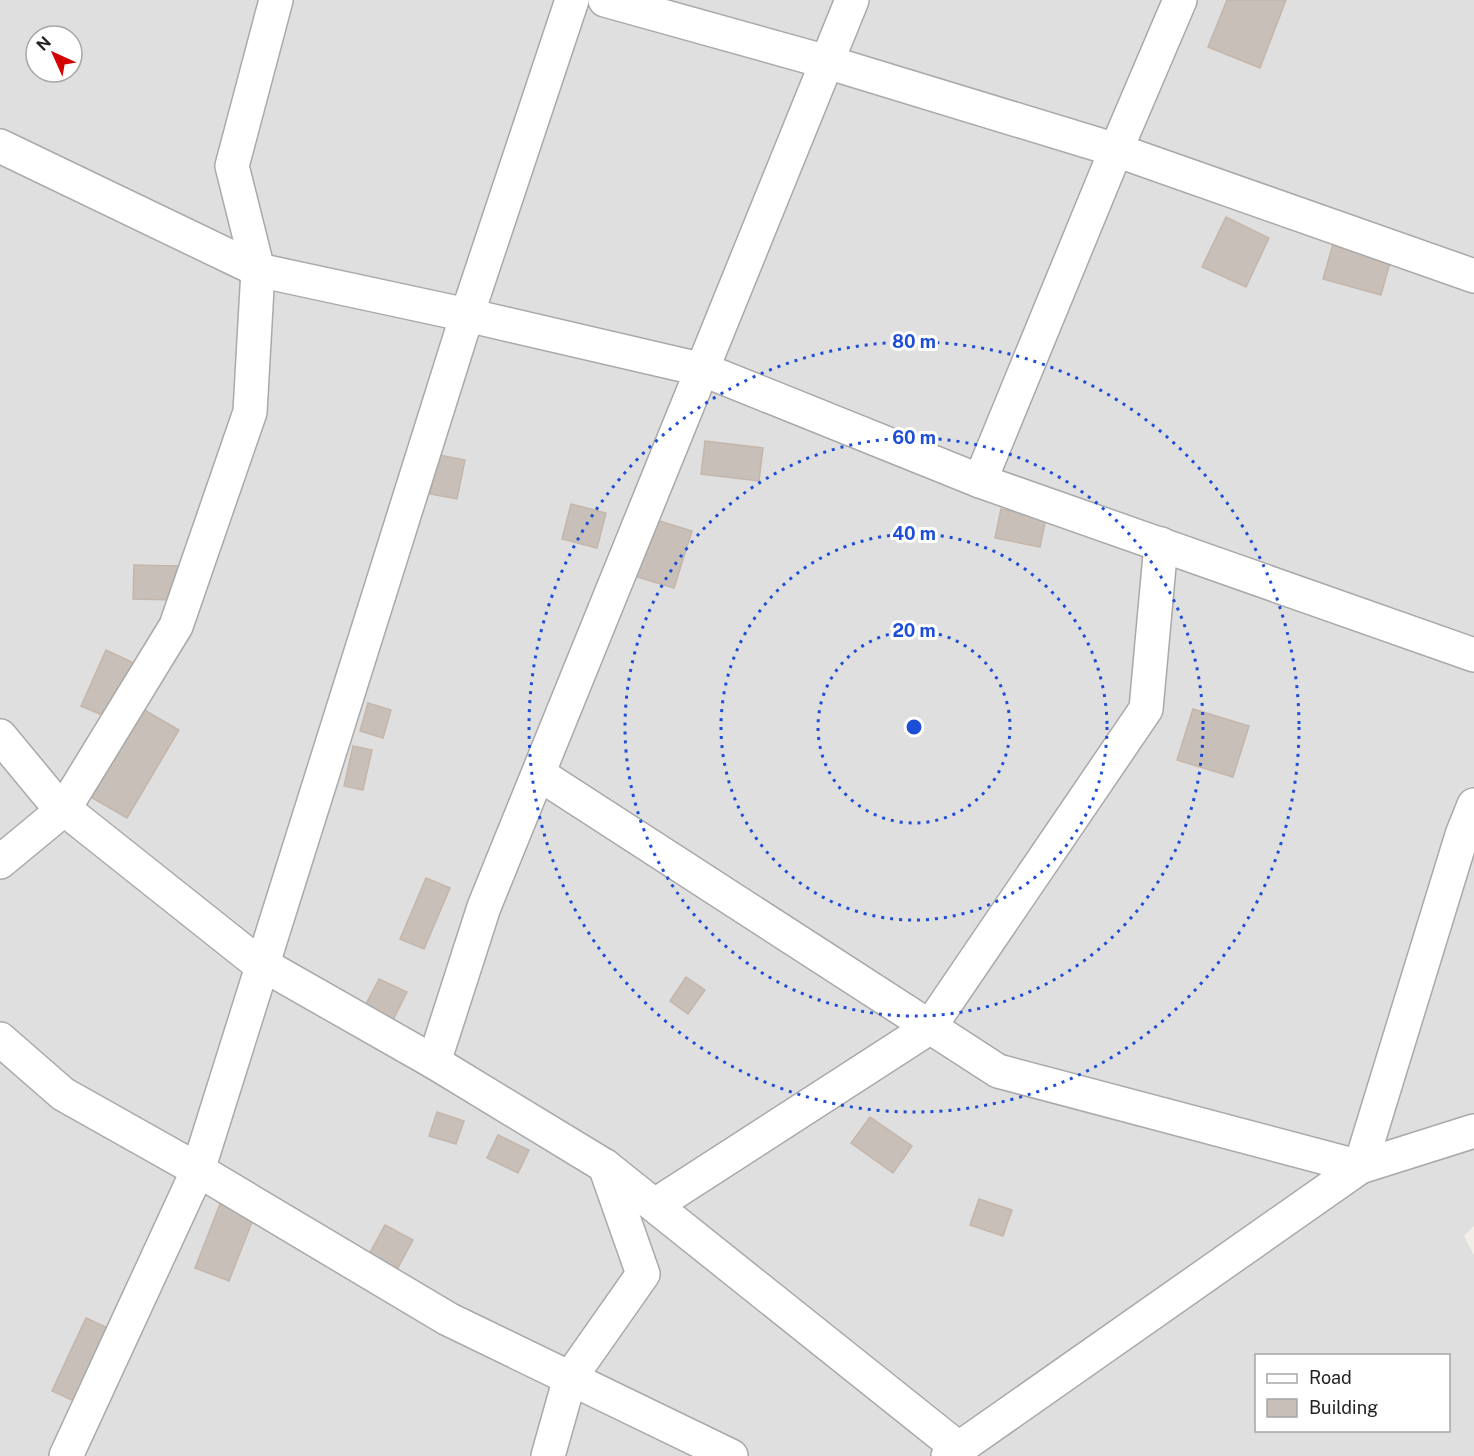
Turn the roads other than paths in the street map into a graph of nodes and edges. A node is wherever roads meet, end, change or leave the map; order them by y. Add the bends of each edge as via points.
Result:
1 (276, 0) edge
2 (572, 0) edge
3 (605, 0) edge
4 (852, 0) edge
5 (1180, 0) edge
6 (827, 62) junction
7 (0, 146) edge
8 (1116, 150) junction
9 (258, 270) junction
10 (1474, 276) edge
11 (467, 315) junction
12 (704, 370) junction
13 (980, 480) junction
14 (1161, 544) junction
15 (1474, 655) edge
16 (0, 736) edge
17 (539, 774) junction
18 (1474, 806) edge
19 (63, 809) junction
20 (0, 862) edge
21 (263, 965) junction
22 (929, 1028) junction
23 (0, 1038) edge
24 (434, 1062) junction
25 (1474, 1131) edge
26 (605, 1166) junction
27 (1360, 1167) junction
28 (198, 1170) junction
29 (655, 1205) junction
30 (570, 1378) junction
31 (953, 1452) edge
32 (66, 1456) edge
33 (548, 1456) edge
34 (731, 1456) edge

1 - 9 street via 232,166
2 - 11 street
3 - 6 street
4 - 6 street
5 - 8 street
6 - 8 street
6 - 12 street
7 - 9 street
8 - 10 street
8 - 13 street
9 - 11 street
9 - 19 street via 250,412 176,626
11 - 12 street
11 - 21 street
12 - 13 street
12 - 17 street
13 - 14 street
14 - 15 street
14 - 22 street via 1146,709
16 - 19 street
17 - 22 street
17 - 24 street via 484,907
18 - 27 street
19 - 20 street
19 - 21 street
21 - 24 street
21 - 28 street
22 - 27 street via 998,1071
22 - 29 street
23 - 28 street via 63,1094
24 - 26 street
25 - 27 street
26 - 29 street
26 - 30 street via 643,1274
27 - 31 street
28 - 30 street via 448,1319
28 - 32 street
29 - 31 street
30 - 33 street
30 - 34 street

